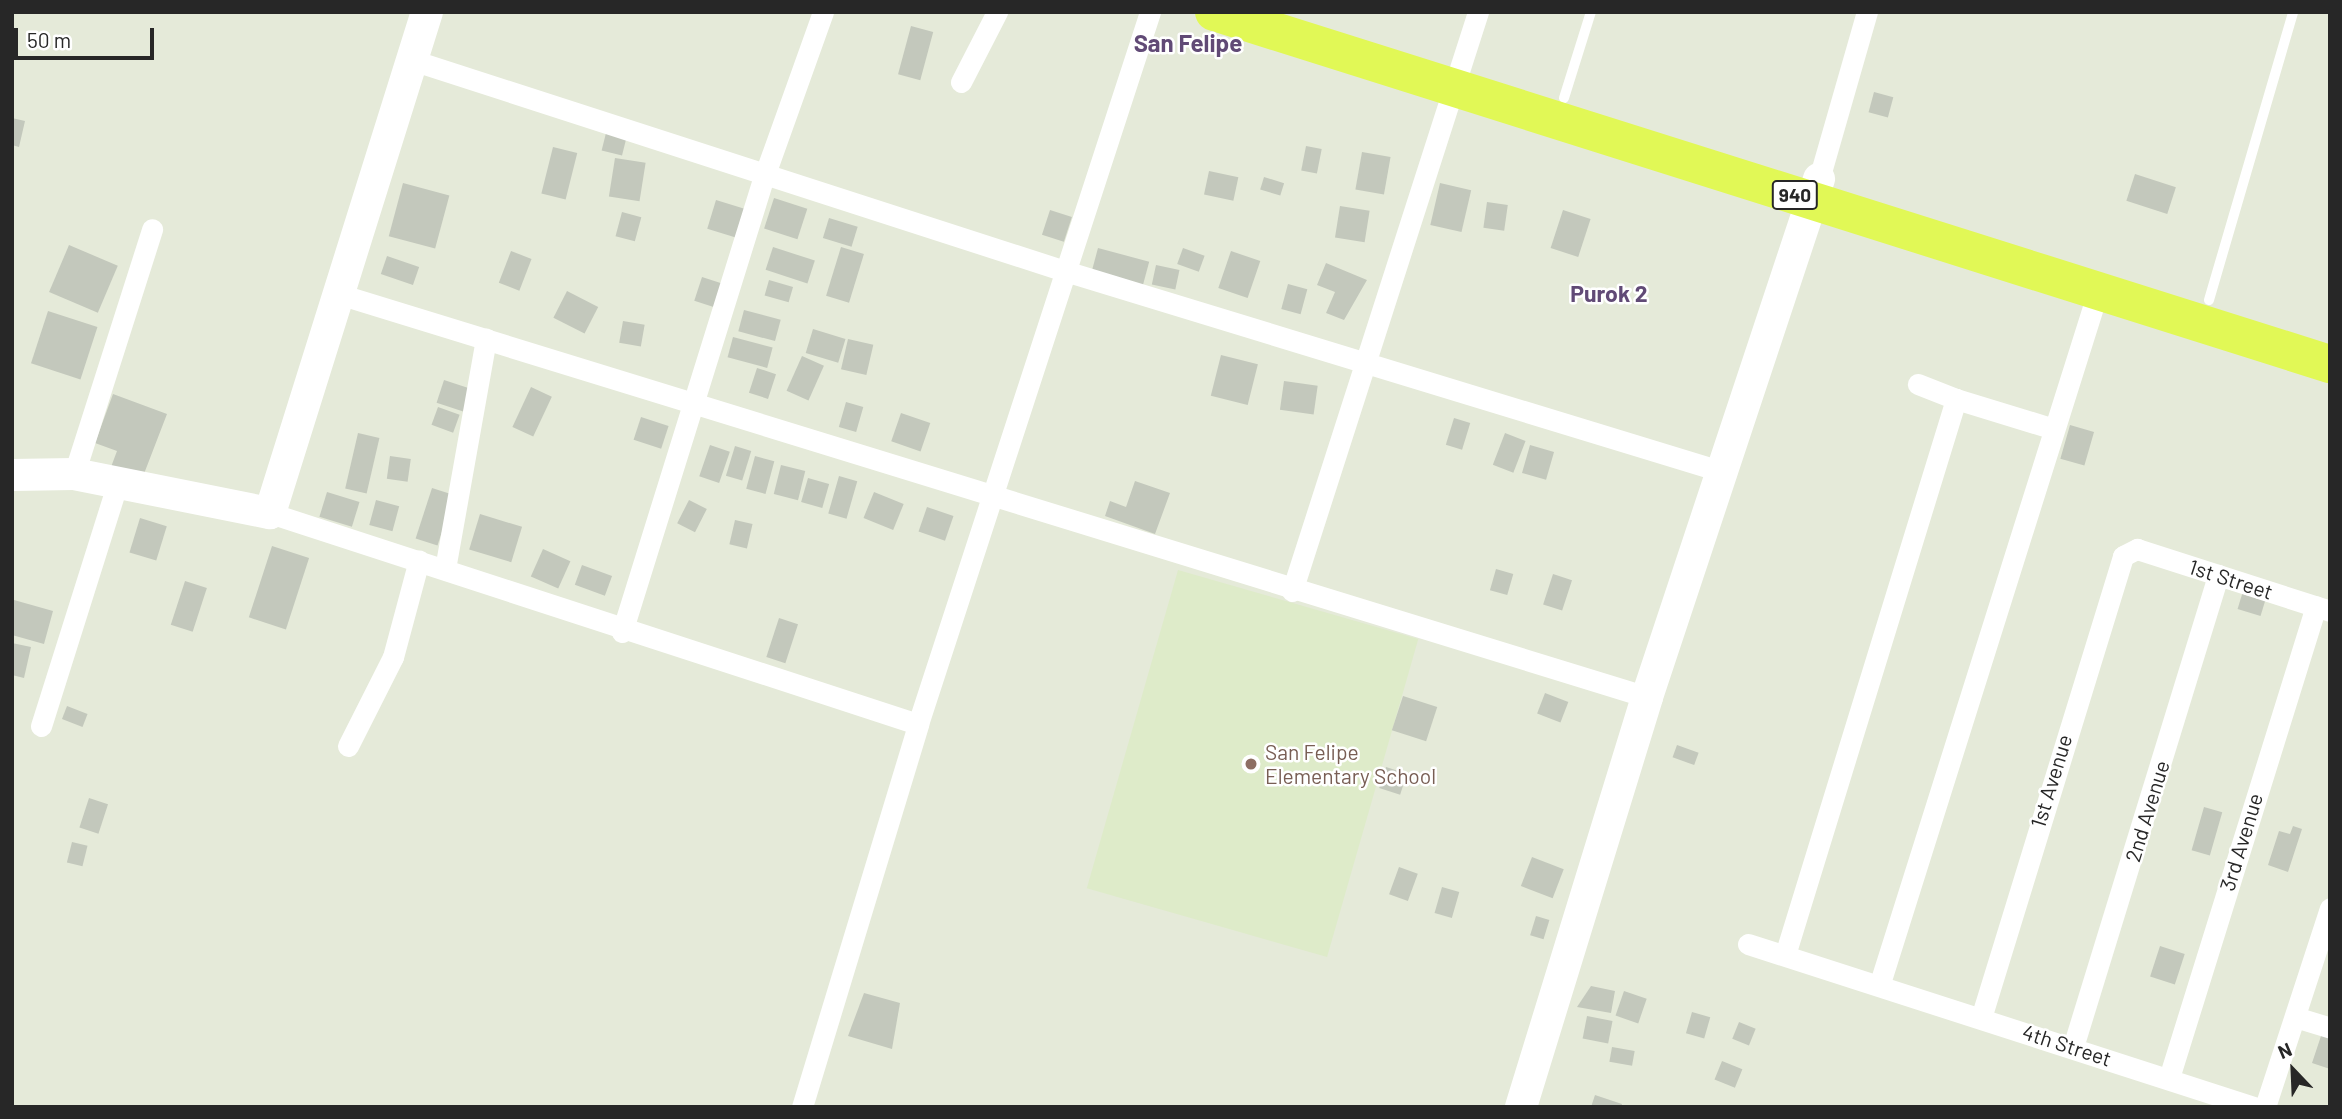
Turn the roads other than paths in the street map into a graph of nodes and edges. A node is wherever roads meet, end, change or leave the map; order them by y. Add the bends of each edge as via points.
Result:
1 (427, 12) edge
2 (823, 12) edge
3 (997, 12) edge
4 (1150, 12) edge
5 (1214, 12) edge
6 (1291, 12) edge
7 (1478, 12) edge
8 (1591, 12) edge
9 (1867, 12) edge
10 (2293, 12) edge
11 (412, 60) junction
12 (1458, 78) junction
13 (961, 82) dead end
14 (1564, 98) junction
15 (765, 174) junction
16 (1816, 190) junction
17 (152, 229) dead end
18 (1065, 271) junction
19 (2098, 291) junction
20 (342, 295) junction
21 (2209, 300) junction
22 (486, 339) junction
23 (2330, 341) edge
24 (1366, 363) junction
25 (2330, 364) edge
26 (1918, 384) dead end
27 (1956, 398) junction
28 (697, 404) junction
29 (2051, 428) junction
30 (18, 469) edge
31 (1720, 471) junction
32 (74, 474) junction
33 (118, 482) junction
34 (994, 497) junction
35 (270, 513) junction
36 (2131, 549) joint
37 (419, 560) junction
38 (445, 569) junction
39 (2218, 575) junction
40 (1292, 591) junction
41 (2323, 608) edge
42 (622, 632) junction
43 (1647, 696) junction
44 (918, 724) junction
45 (41, 726) dead end
46 (348, 746) dead end
47 (2328, 918) edge
48 (1748, 944) dead end
49 (1784, 955) junction
50 (1880, 984) junction
51 (2295, 1017) junction
52 (1980, 1018) junction
53 (2330, 1028) edge
54 (2073, 1046) junction
55 (2169, 1078) junction
56 (802, 1107) edge
57 (1521, 1107) edge
58 (2254, 1107) edge
59 (2265, 1107) edge

1 - 11 main road
2 - 15 street
3 - 13 street
4 - 18 street
5 - 12 highway, 940
6 - 12 highway, 940
7 - 12 street
8 - 14 lane
9 - 16 street
10 - 21 lane
11 - 15 street
11 - 20 main road
12 - 14 highway, 940
12 - 16 highway, 940
12 - 24 street
14 - 16 highway, 940
15 - 18 street
15 - 28 street
16 - 19 highway, 940
16 - 21 highway, 940
16 - 31 main road
17 - 32 street
18 - 24 street
18 - 34 street
19 - 25 highway, 940
19 - 29 street
20 - 22 street
20 - 35 main road
21 - 23 highway, 940
22 - 28 street
22 - 38 street
24 - 31 street
24 - 40 street
26 - 27 street
27 - 29 street
27 - 49 street
28 - 34 street
28 - 42 street
29 - 50 street
30 - 32 main road
31 - 43 main road
32 - 33 main road
33 - 35 main road
33 - 45 street
34 - 40 street
34 - 44 street
35 - 37 street
36 - 39 street, 1st Street
36 - 52 street, 1st Avenue via 2058,754
37 - 38 street
37 - 46 street via 393,657
38 - 42 street
39 - 41 street, 1st Street
39 - 54 street, 2nd Avenue
40 - 43 street
41 - 55 street, 3rd Avenue
42 - 44 street
43 - 57 main road
44 - 56 street
47 - 51 street
48 - 49 street, 4th Street
49 - 50 street, 4th Street
50 - 52 street, 4th Street
51 - 53 street
51 - 59 street
52 - 54 street, 4th Street
54 - 55 street, 4th Street
55 - 58 street, 4th Street

